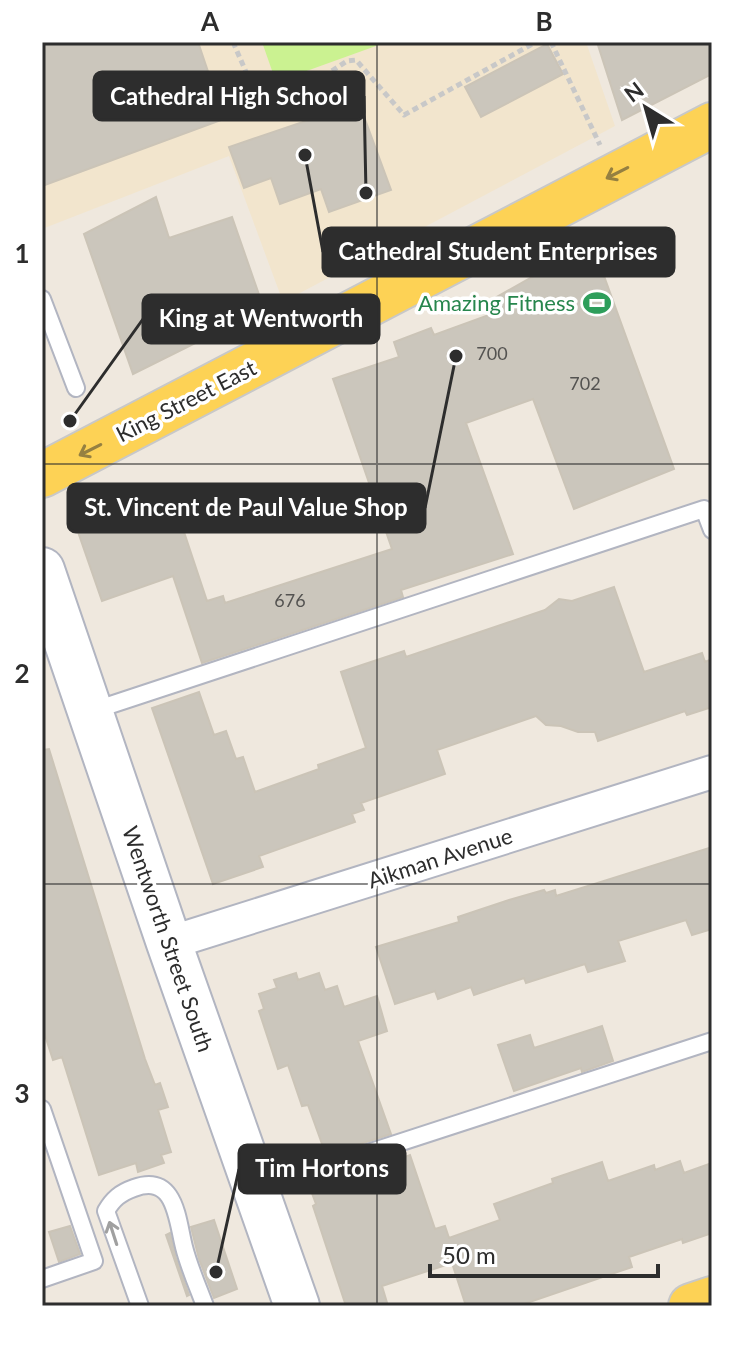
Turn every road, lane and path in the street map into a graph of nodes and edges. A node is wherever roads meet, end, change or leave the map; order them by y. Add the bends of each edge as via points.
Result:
1 (233, 42) edge
2 (536, 42) edge
3 (551, 42) edge
4 (712, 125) edge
5 (614, 174) junction
6 (42, 299) edge
7 (76, 388) dead end
8 (42, 475) edge
9 (712, 530) edge
10 (42, 570) edge
11 (90, 711) junction
12 (712, 772) edge
13 (169, 943) junction
14 (712, 1041) edge
15 (42, 1109) edge
16 (256, 1189) junction
17 (42, 1279) edge
18 (712, 1299) edge
19 (140, 1306) edge
20 (205, 1306) edge
21 (297, 1306) edge
22 (691, 1306) edge

1 - 2 path via 256,95 273,109 356,60 404,115
3 - 5 path
4 -> 5 main road, King Street East
5 -> 8 main road, King Street East
6 - 7 lane
9 - 11 lane via 704,509
10 - 11 main road, Wentworth Street South
11 - 13 main road, Wentworth Street South
12 - 13 street, Aikman Avenue
13 - 16 main road, Wentworth Street South
14 - 16 lane
15 - 17 lane via 94,1261
16 - 21 main road, Wentworth Street South
18 - 22 main road
19 -> 20 lane via 106,1211 126,1191 150,1185 173,1201

